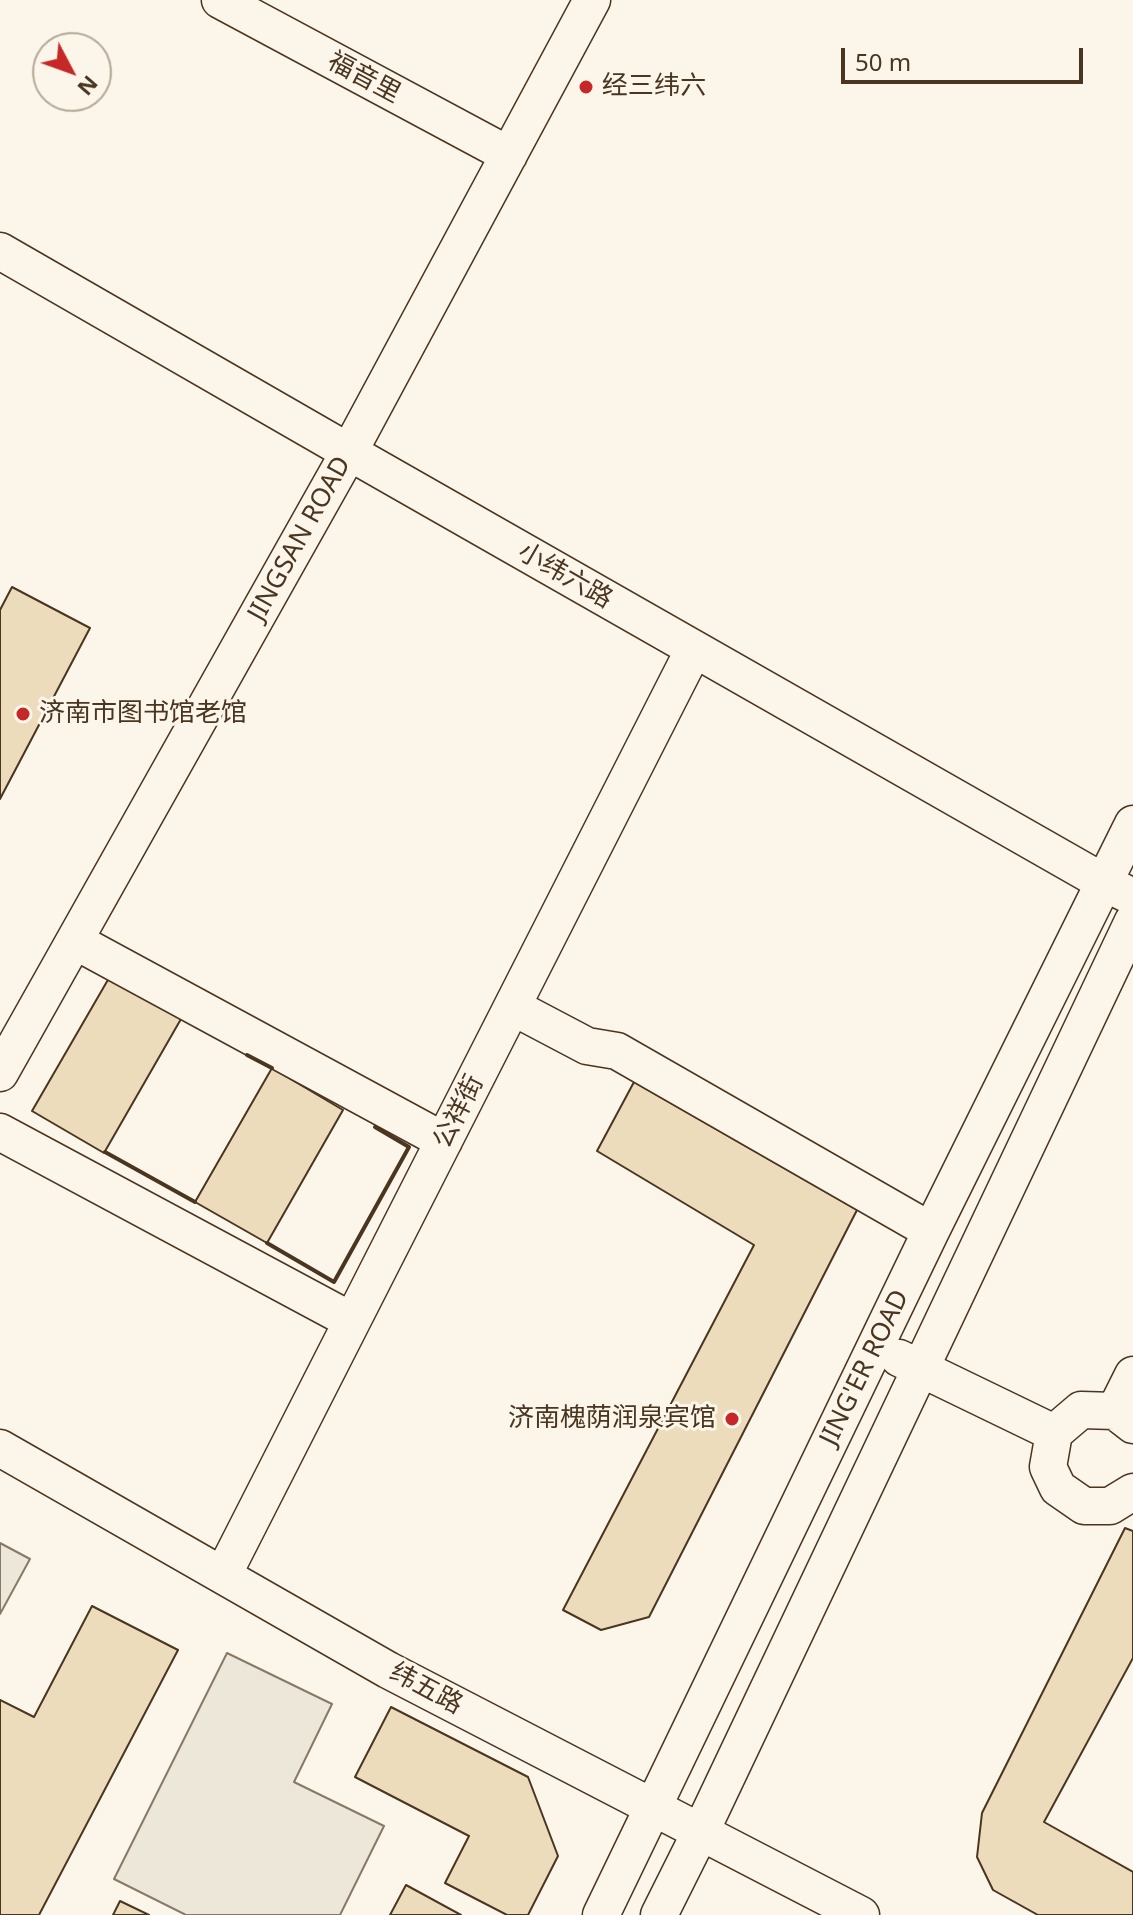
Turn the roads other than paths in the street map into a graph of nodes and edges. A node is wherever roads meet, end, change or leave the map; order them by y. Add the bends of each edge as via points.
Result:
1 (220, 0) edge
2 (592, 0) edge
3 (509, 155) junction
4 (0, 251) edge
5 (349, 452) junction
6 (694, 649) junction
7 (1133, 824) edge
8 (1119, 890) edge
9 (1133, 921) edge
10 (75, 941) junction
11 (513, 1007) junction
12 (0, 1073) edge
13 (0, 1132) edge
14 (444, 1141) junction
15 (931, 1231) junction
16 (352, 1321) junction
17 (876, 1346) junction
18 (921, 1369) junction
19 (1133, 1375) edge
20 (1124, 1418) edge
21 (1054, 1433) junction
22 (0, 1448) edge
23 (1133, 1492) edge
24 (223, 1575) junction
25 (654, 1806) junction
26 (701, 1831) junction
27 (601, 1915) edge
28 (659, 1915) edge
29 (861, 1915) edge

1 - 3 street, 福音里
2 - 3 street, JINGSAN ROAD
3 - 5 street, JINGSAN ROAD
4 - 5 street, 小纬六路
5 - 6 street, 小纬六路
5 - 10 street, JINGSAN ROAD
6 - 8 street, 小纬六路
6 - 11 street, 公祥街
7 - 8 street, JING'ER ROAD
8 - 15 street, JING'ER ROAD
9 - 18 street, JING'ER ROAD
10 - 12 street, JINGSAN ROAD
10 - 14 street
11 - 14 street, 公祥街
11 - 15 street via 587,1046 617,1051
13 - 16 street
14 - 16 street, 公祥街
15 - 17 street, JING'ER ROAD
16 - 24 street, 公祥街
17 - 18 street
17 - 25 street, JING'ER ROAD
18 - 21 street
18 - 26 street, JING'ER ROAD
19 - 20 street
20 - 21 street via 1081,1410
21 - 23 street via 1048,1467 1058,1488 1084,1506 1110,1506
22 - 24 street, 纬五路
24 - 25 street, 纬五路 via 388,1670
25 - 26 street, 纬五路
25 - 27 street, JING'ER ROAD
26 - 28 street, JING'ER ROAD
26 - 29 street, 纬五路

